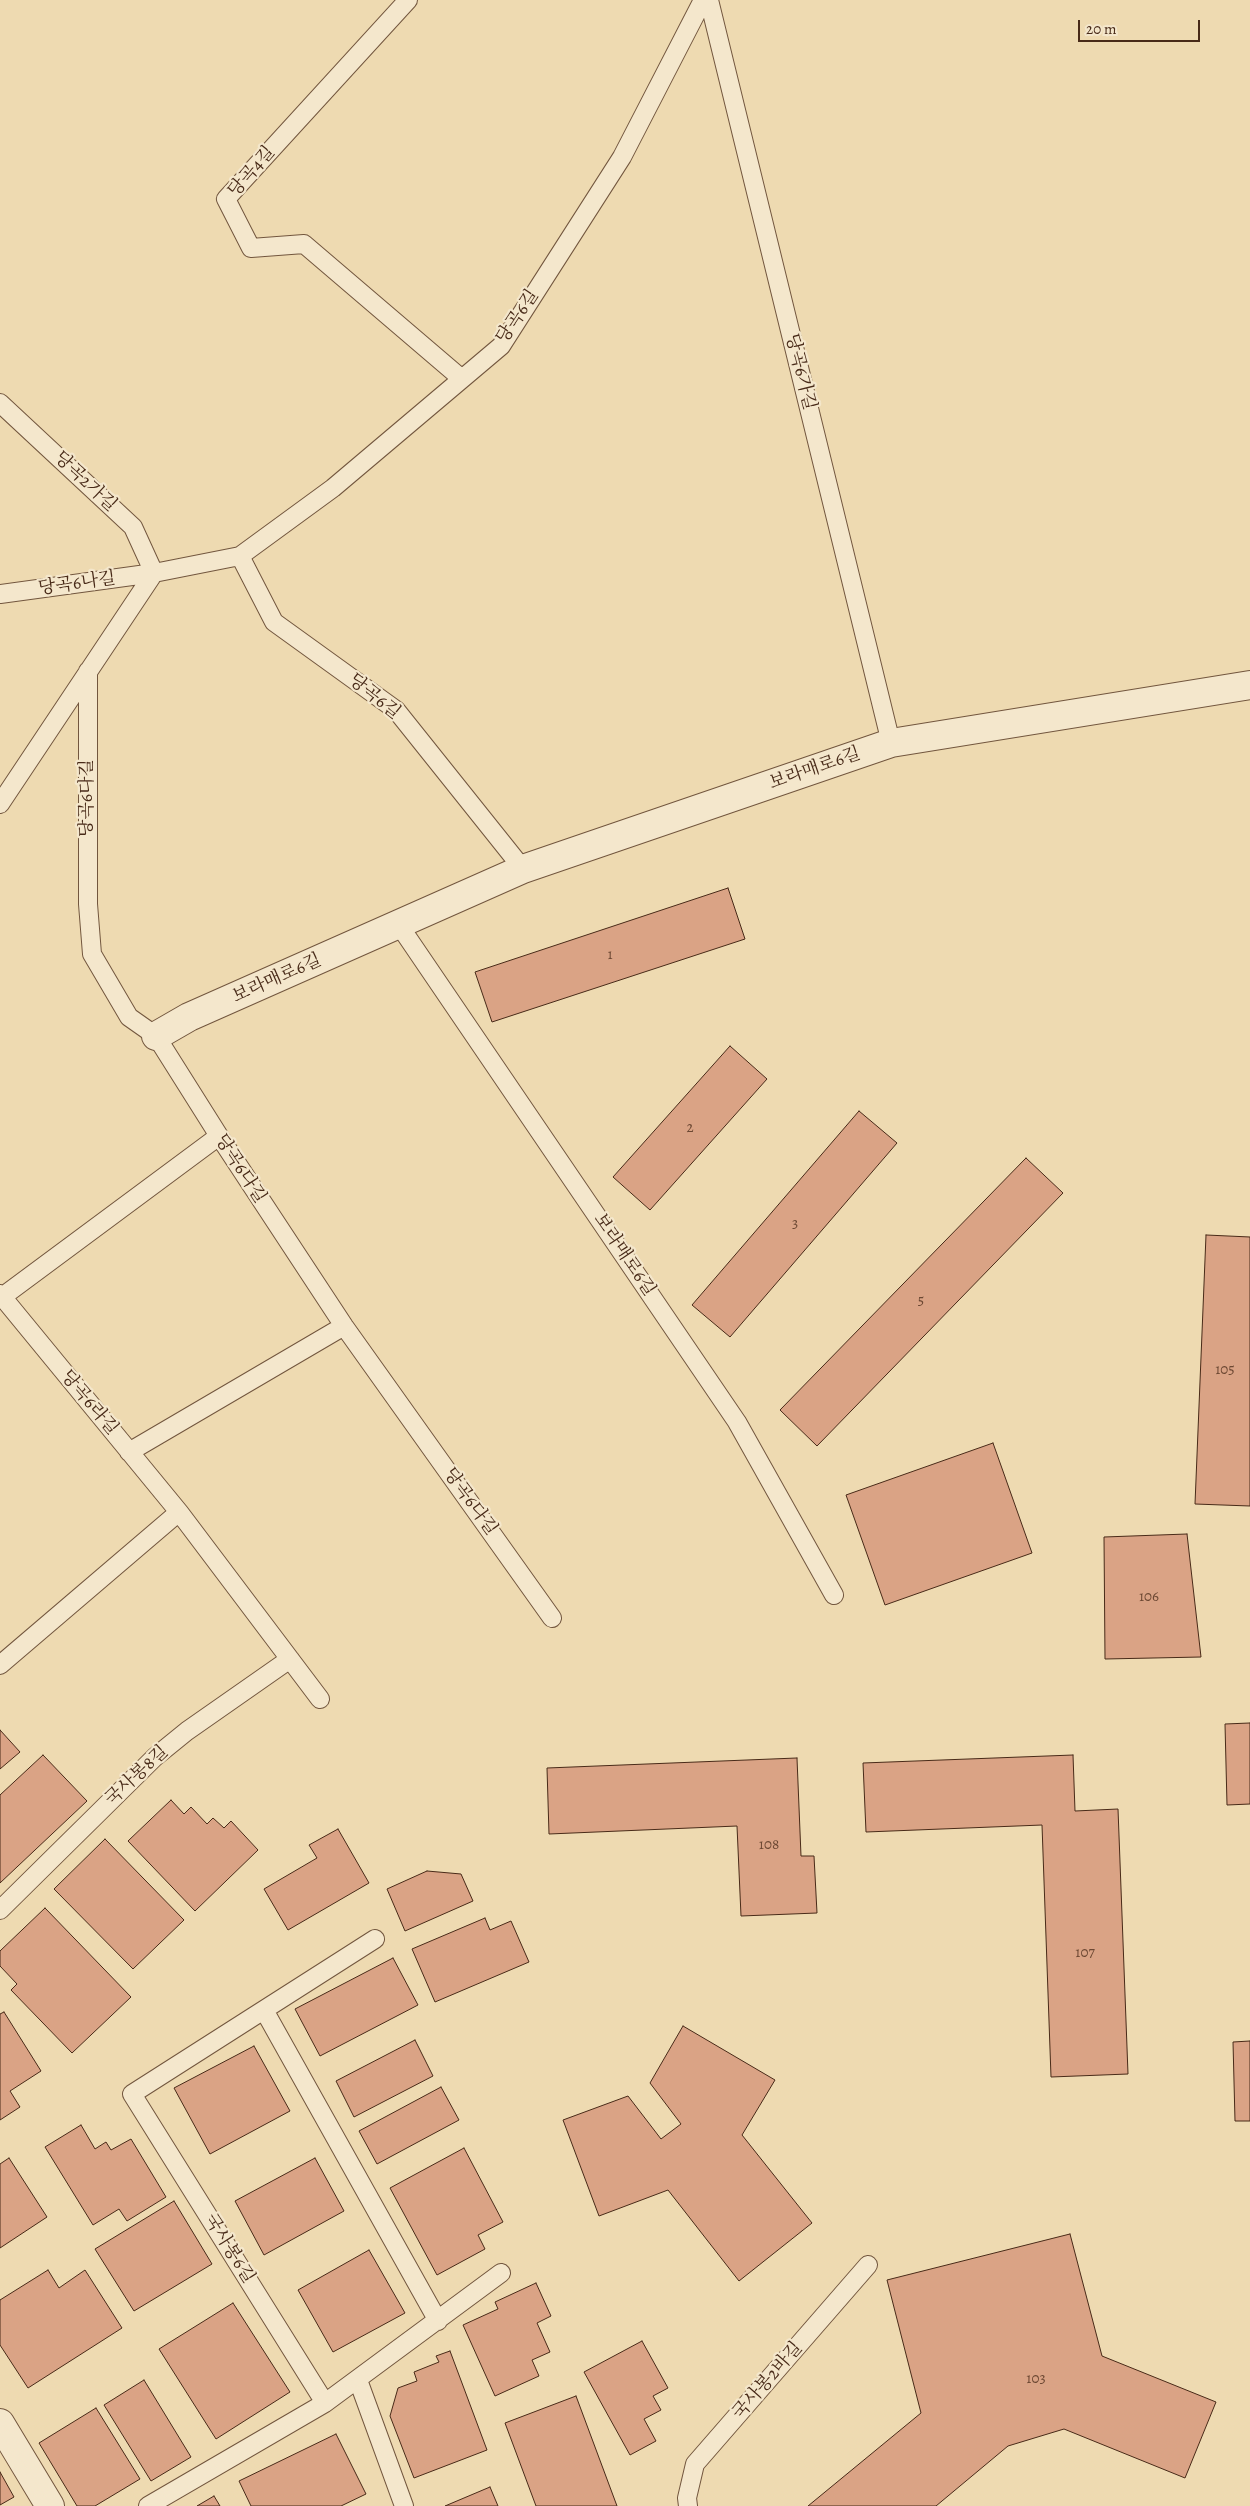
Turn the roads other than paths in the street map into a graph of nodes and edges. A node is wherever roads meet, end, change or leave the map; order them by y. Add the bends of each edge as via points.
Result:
1 (408, 0) edge
2 (703, 0) edge
3 (709, 0) edge
4 (462, 379) junction
5 (0, 403) edge
6 (240, 556) junction
7 (154, 573) junction
8 (0, 594) edge
9 (88, 671) junction
10 (1250, 685) edge
11 (891, 743) junction
12 (0, 804) edge
13 (523, 869) junction
14 (399, 925) junction
15 (156, 1036) junction
16 (219, 1136) junction
17 (1, 1296) edge
18 (344, 1326) junction
19 (130, 1452) junction
20 (179, 1512) junction
21 (834, 1595) dead end
22 (552, 1618) dead end
23 (290, 1659) junction
24 (0, 1665) edge
25 (320, 1699) dead end
26 (0, 1910) edge
27 (375, 1939) dead end
28 (264, 2010) junction
29 (868, 2265) dead end
30 (500, 2273) dead end
31 (438, 2321) junction
32 (358, 2380) junction
33 (325, 2403) junction
34 (0, 2423) edge
35 (50, 2506) edge
36 (148, 2506) edge
37 (404, 2506) edge
38 (688, 2506) edge

1 - 4 lane, 당곡4길 via 226,199 251,248 304,244
2 - 4 lane, 당곡6길 via 617,165 502,346
3 - 11 lane, 당곡6가길
4 - 6 lane, 당곡6길 via 333,488
5 - 7 lane, 당곡2가길 via 133,527
6 - 7 lane, 당곡6길
6 - 13 lane, 당곡6길 via 274,622 396,710
7 - 8 lane, 당곡6나길
7 - 9 lane
9 - 12 lane
9 - 15 lane, 당곡6다길 via 88,904 92,954 129,1016
10 - 11 street, 보라매로6길
11 - 13 street, 보라매로6길
13 - 14 street, 보라매로6길
14 - 15 street, 보라매로6길 via 190,1017
14 - 21 lane, 보라매로6길 via 737,1422
15 - 16 lane, 당곡6다길
16 - 17 lane
16 - 18 lane, 당곡6다길
17 - 19 lane, 당곡6라길
18 - 19 lane
18 - 22 lane, 당곡6다길
19 - 20 lane, 당곡6라길
20 - 23 lane, 당곡6라길
20 - 24 lane
23 - 25 lane, 당곡6라길
23 - 26 lane, 국사봉8길 via 155,1757
27 - 28 lane
28 - 31 lane
28 - 33 lane, 국사봉6길 via 132,2094
29 - 38 lane, 국사봉2바길 via 694,2464
30 - 31 lane
31 - 32 lane
32 - 33 lane
32 - 37 lane
33 - 36 lane
34 - 35 street

